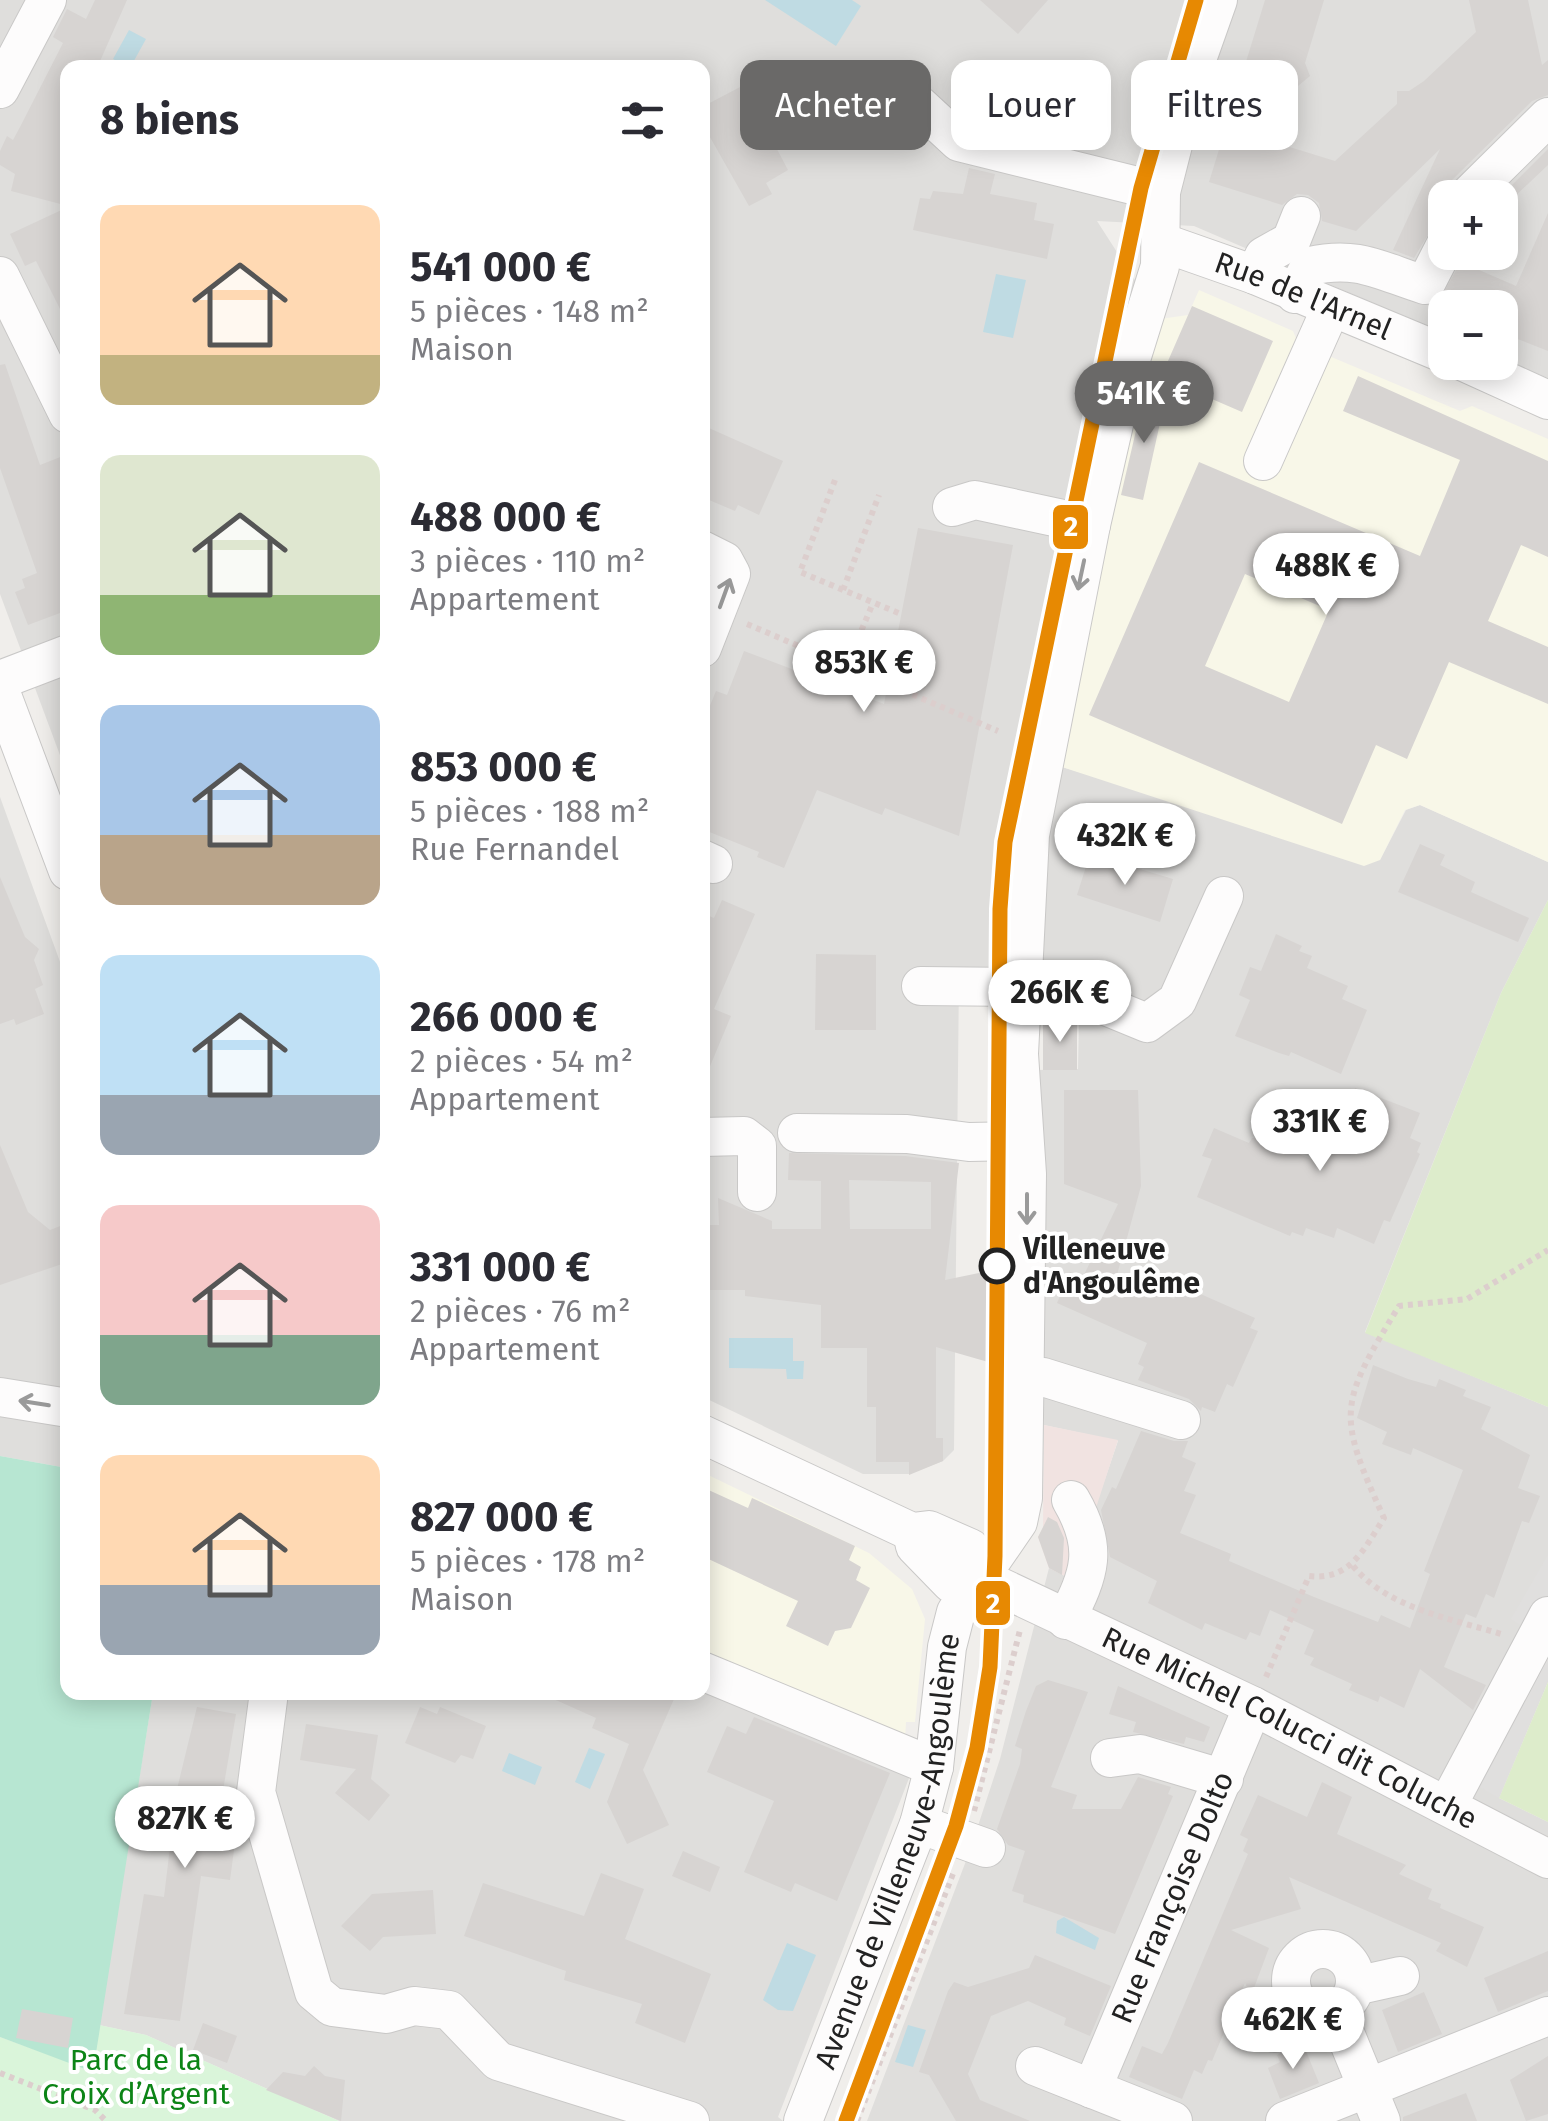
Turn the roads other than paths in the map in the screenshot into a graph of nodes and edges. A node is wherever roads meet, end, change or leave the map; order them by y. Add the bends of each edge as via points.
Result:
1 (47, 0) edge
2 (1218, 0) edge
3 (0, 90) edge
4 (931, 116) edge
5 (1548, 117) edge
6 (1484, 180) edge
7 (1161, 192) junction
8 (1301, 216) dead end
9 (1162, 242) junction
10 (1433, 270) edge
11 (1255, 275) junction
12 (0, 276) edge
13 (1295, 294) junction
14 (1331, 308) junction
15 (1428, 347) edge
16 (1504, 380) edge
17 (60, 388) edge
18 (1548, 400) edge
19 (1263, 461) dead end
20 (952, 506) dead end
21 (1091, 525) junction
22 (710, 554) edge
23 (710, 631) edge
24 (60, 657) edge
25 (0, 680) edge
26 (0, 690) edge
27 (60, 850) edge
28 (1224, 896) dead end
29 (1021, 982) junction
30 (922, 986) dead end
31 (796, 1133) dead end
32 (710, 1137) edge
33 (1023, 1142) junction
34 (758, 1192) dead end
35 (1026, 1376) junction
36 (0, 1397) edge
37 (60, 1407) edge
38 (1180, 1420) dead end
39 (710, 1438) edge
40 (1070, 1500) dead end
41 (974, 1562) junction
42 (1066, 1620) junction
43 (1539, 1631) edge
44 (710, 1674) edge
45 (822, 1694) dead end
46 (268, 1700) edge
47 (1254, 1706) junction
48 (937, 1750) junction
49 (1110, 1758) dead end
50 (1224, 1779) junction
51 (1446, 1806) junction
52 (919, 1824) junction
53 (976, 1844) road end
54 (1548, 1860) edge
55 (1400, 1976) dead end
56 (1330, 2000) junction
57 (1548, 2016) edge
58 (1274, 2032) dead end
59 (1035, 2066) dead end
60 (1092, 2089) junction
61 (1374, 2105) edge
62 (690, 2121) edge
63 (803, 2121) edge
64 (1173, 2121) edge
65 (1285, 2121) edge

1 - 3 street
2 - 7 street, Avenue de Villeneuve-Angoulème
4 - 7 street via 959,142
5 - 6 street
7 - 9 street, Avenue de Villeneuve-Angoulème
8 - 11 street via 1291,242 1264,256
9 - 11 street, Rue de l'Arnel
9 - 21 street, Avenue de Villeneuve-Angoulème
10 - 13 street via 1425,285 1336,260 1310,266
11 - 13 street, Rue de l'Arnel
12 - 17 street
13 - 14 street, Rue de l'Arnel
14 - 15 street, Rue de l'Arnel
14 - 19 street
16 - 18 street
20 - 21 street via 975,500
21 -> 29 street, Avenue de Villeneuve-Angoulème via 1030,834
23 -> 22 street via 732,584 724,561
24 - 25 street
26 - 27 street
28 - 29 street via 1177,1001 1147,1023 1044,981
29 - 30 street
29 - 33 street, Avenue de Villeneuve-Angoulème
31 - 33 street
32 - 34 street via 744,1136 757,1146
33 -> 35 street, Avenue de Villeneuve-Angoulème
35 - 38 street
35 - 41 street, Avenue de Villeneuve-Angoulème via 1018,1522
37 -> 36 street
39 - 41 street, Rue Michel Colucci dit Coluche via 912,1532 929,1530
40 - 42 street via 1088,1530 1084,1585
41 - 42 street, Rue Michel Colucci dit Coluche via 1024,1613
41 - 48 street, Avenue de Villeneuve-Angoulème via 947,1646
42 - 47 street, Rue Michel Colucci dit Coluche
43 - 51 street
44 - 48 street
45 - 48 street
46 - 62 street via 256,1792 314,1992 332,2007 368,2012 449,2010 498,2060
47 - 50 street, Rue Françoise Dolto
47 - 51 street, Rue Michel Colucci dit Coluche
48 - 52 street, Avenue de Villeneuve-Angoulème
49 - 50 street via 1140,1754
50 - 60 street, Rue Françoise Dolto
51 - 54 street, Rue Michel Colucci dit Coluche
52 - 53 street
52 - 63 street, Avenue de Villeneuve-Angoulème
55 - 56 street
56 - 58 street
56 - 61 street
57 - 61 street
59 - 60 street
60 - 64 street
61 - 65 street

